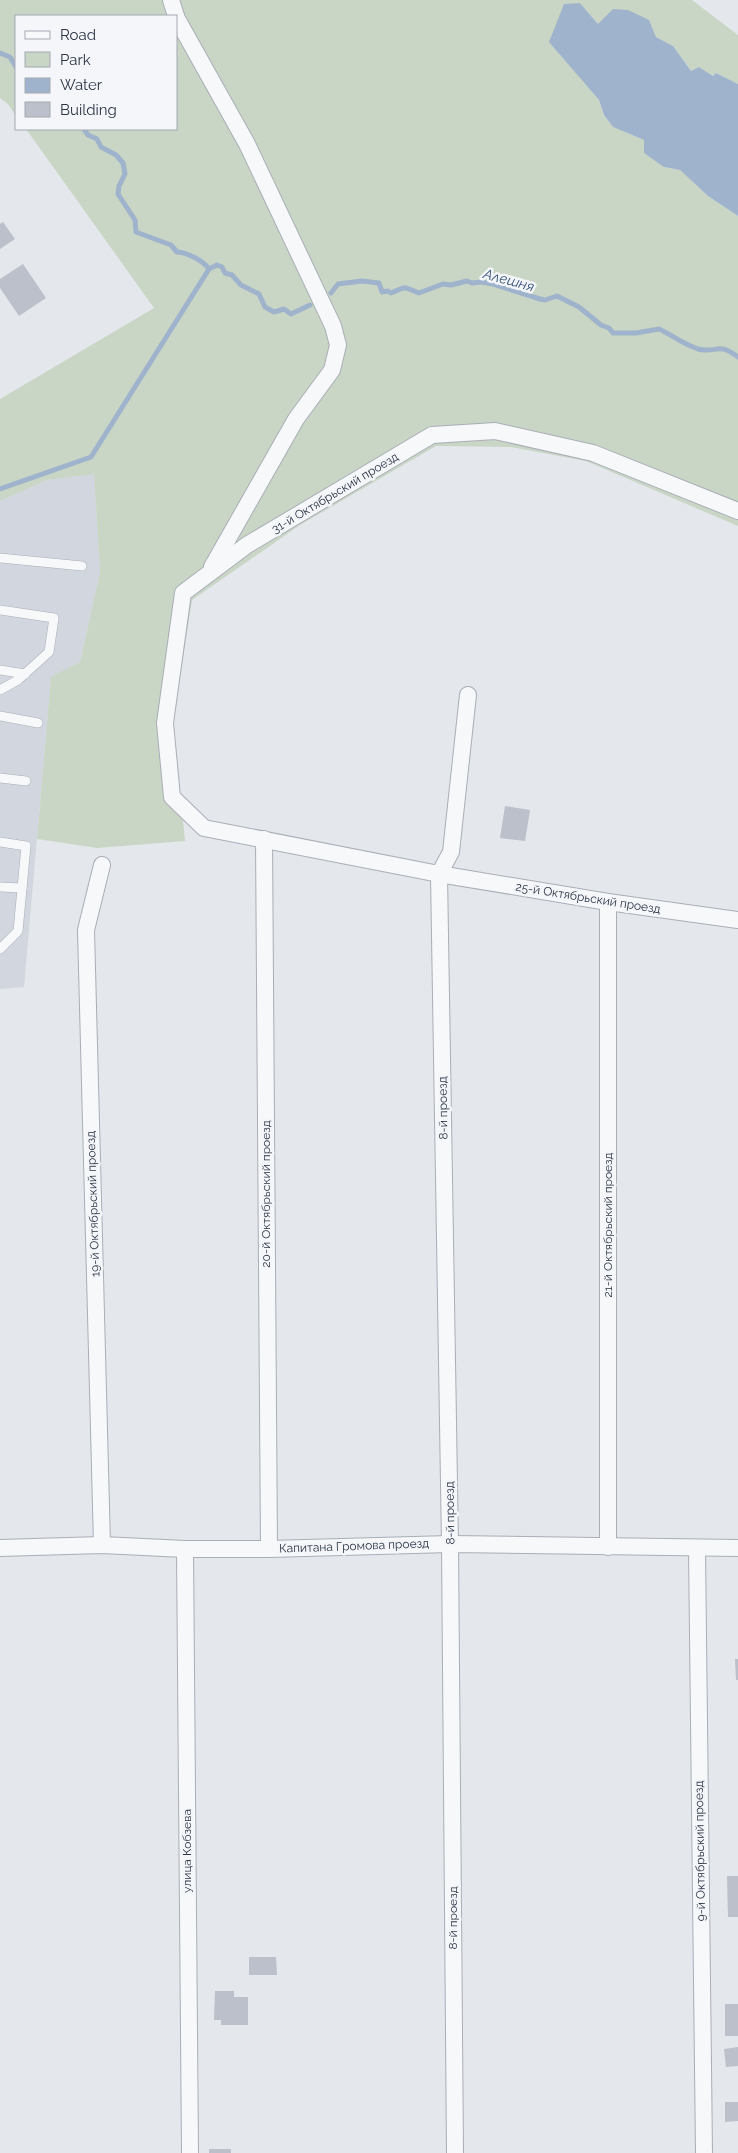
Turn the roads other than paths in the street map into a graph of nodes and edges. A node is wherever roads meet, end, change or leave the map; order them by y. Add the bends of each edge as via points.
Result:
1 (171, 0) edge
2 (175, 15) edge
3 (178, 21) edge
4 (738, 512) edge
5 (0, 558) edge
6 (82, 566) dead end
7 (208, 574) junction
8 (0, 610) edge
9 (0, 670) edge
10 (24, 674) junction
11 (0, 690) edge
12 (468, 695) dead end
13 (0, 716) edge
14 (38, 723) dead end
15 (0, 778) edge
16 (26, 782) dead end
17 (204, 828) joint
18 (264, 839) junction
19 (0, 842) edge
20 (102, 865) dead end
21 (439, 874) junction
22 (0, 887) edge
23 (22, 888) junction
24 (608, 902) junction
25 (738, 920) edge
26 (0, 949) edge
27 (450, 1544) junction
28 (102, 1545) junction
29 (608, 1547) junction
30 (0, 1548) edge
31 (738, 1548) edge
32 (184, 1549) junction
33 (269, 1549) junction
34 (697, 1549) junction
35 (190, 2153) edge
36 (455, 2153) edge
37 (704, 2153) edge

1 - 2 street
3 - 7 street via 247,144 333,326 338,345 332,370 296,419
4 - 7 street, 31-й Октябрьский проезд via 592,453 495,431 432,435 247,545
5 - 6 lane
7 - 17 street, 31-й Октябрьский проезд via 183,593 165,723 172,797
8 - 10 lane via 54,618 49,652
9 - 10 lane
10 - 11 lane
12 - 21 street via 451,852
13 - 14 lane
15 - 16 lane
17 - 18 street, 25-й Октябрьский проезд
18 - 21 street, 25-й Октябрьский проезд
18 - 33 street, 20-й Октябрьский проезд
19 - 23 lane via 26,846
20 - 28 street, 19-й Октябрьский проезд via 86,930
21 - 24 street, 25-й Октябрьский проезд
21 - 27 street, 8-й проезд
22 - 23 lane
23 - 26 lane via 18,931
24 - 25 street, 25-й Октябрьский проезд
24 - 29 street, 21-й Октябрьский проезд
27 - 29 street, Капитана Громова проезд
27 - 33 street, Капитана Громова проезд
27 - 36 street, 8-й проезд
28 - 30 street, Капитана Громова проезд
28 - 32 street, Капитана Громова проезд
29 - 34 street, Капитана Громова проезд
31 - 34 street, Капитана Громова проезд
32 - 33 street, Капитана Громова проезд
32 - 35 street, улица Кобзева
34 - 37 street, 9-й Октябрьский проезд

